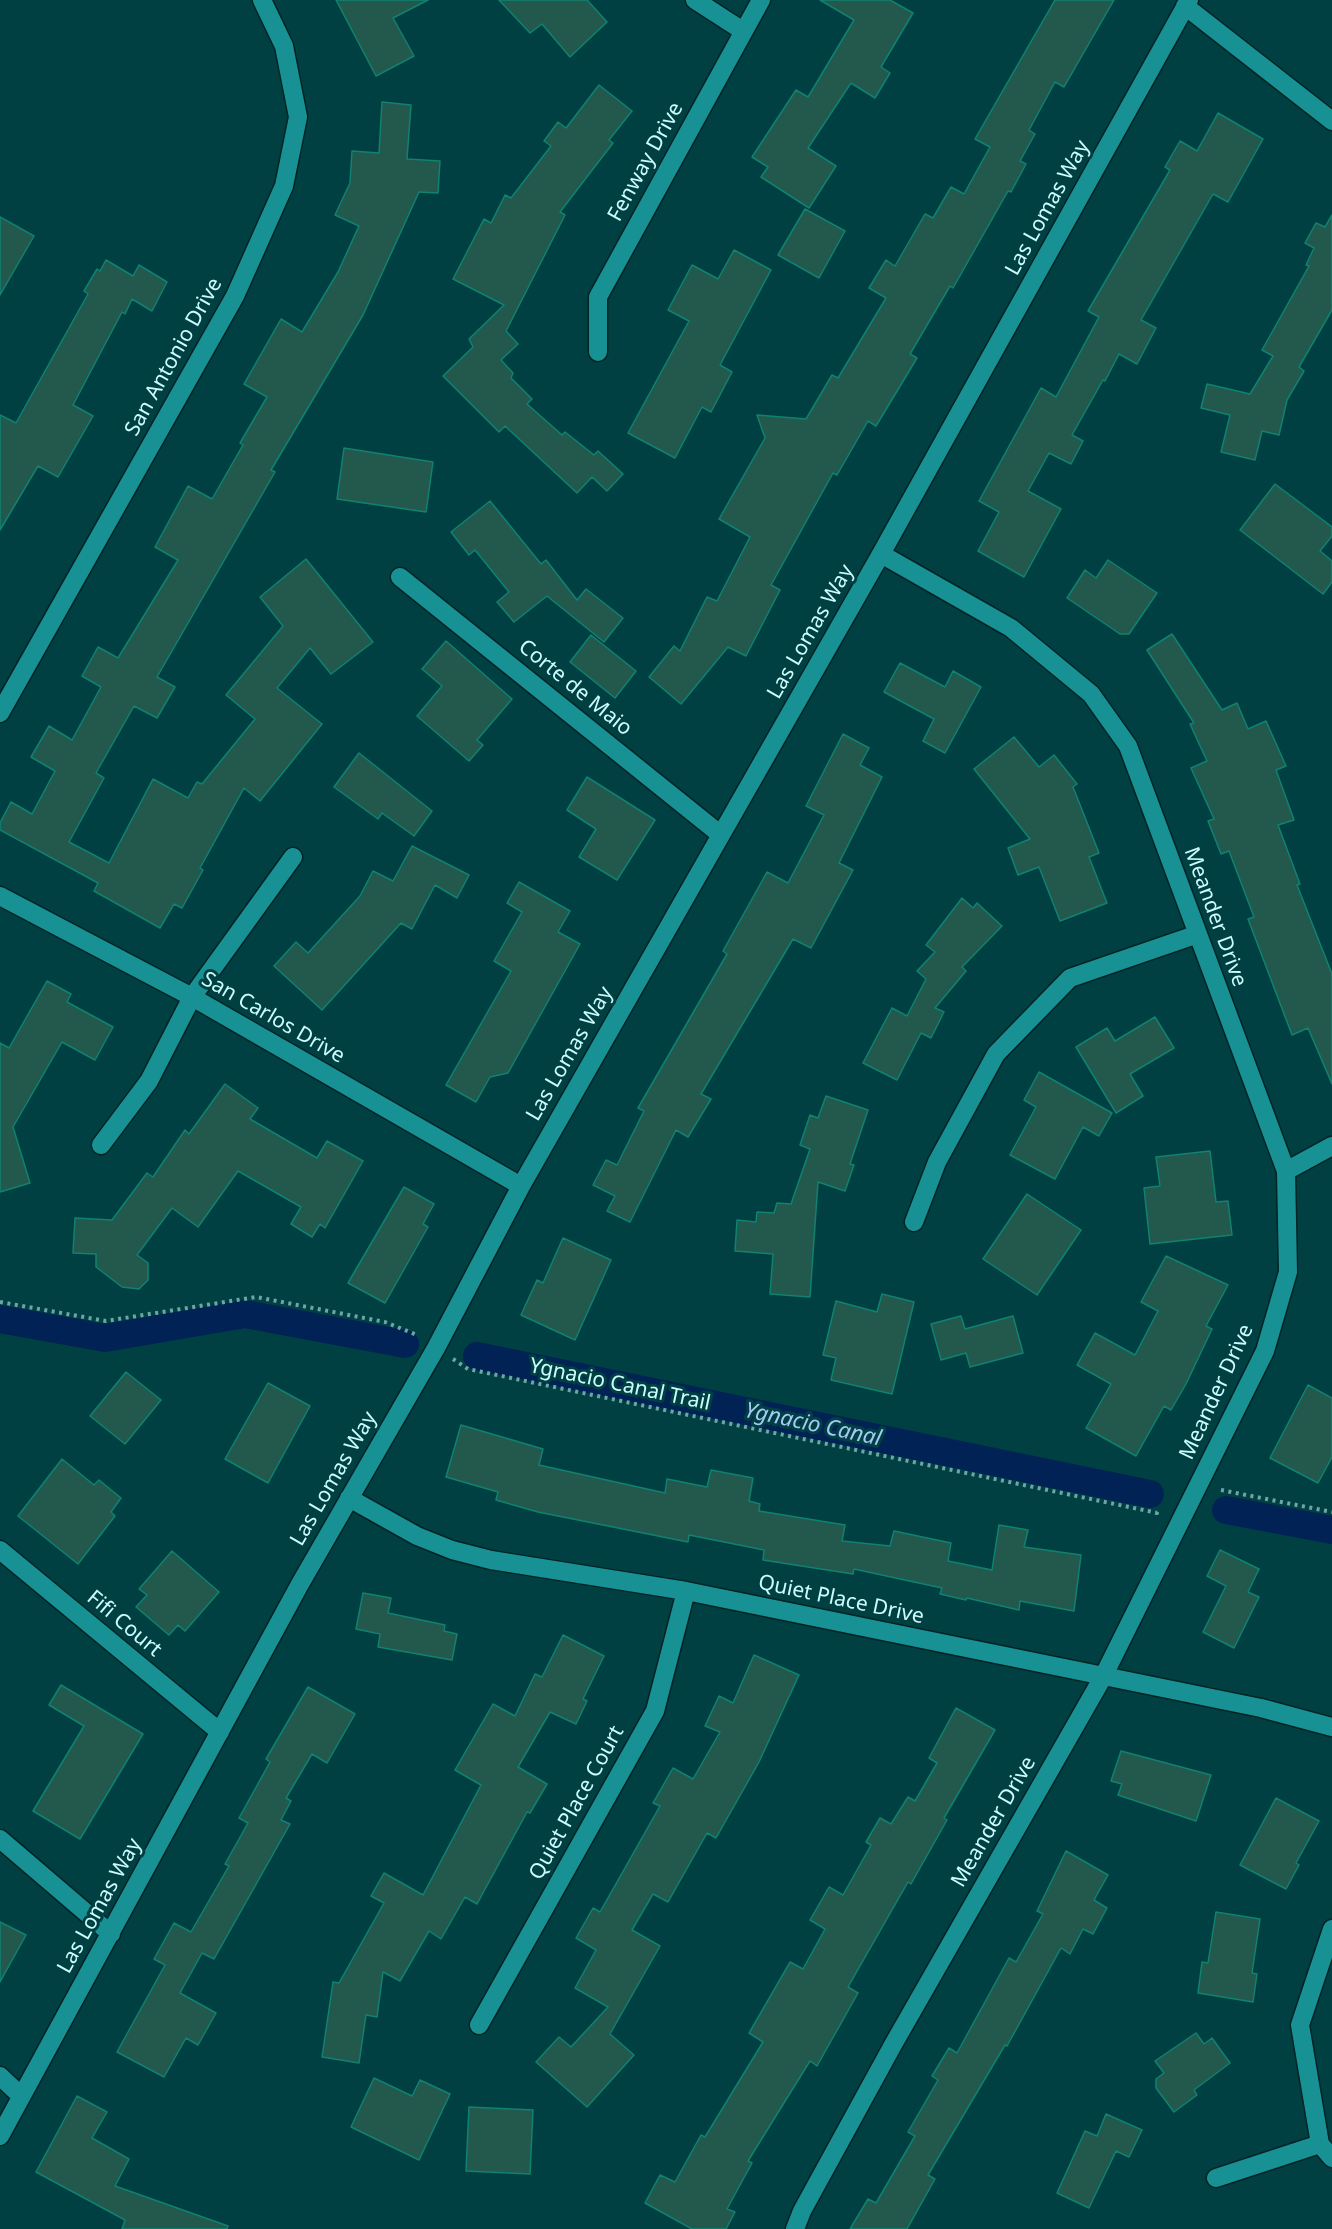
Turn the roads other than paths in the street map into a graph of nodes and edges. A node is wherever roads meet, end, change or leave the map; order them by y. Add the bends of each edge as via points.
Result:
1 (262, 0) edge
2 (695, 0) edge
3 (761, 0) edge
4 (1187, 3) edge
5 (743, 32) junction
6 (1332, 121) edge
7 (598, 352) dead end
8 (881, 554) junction
9 (400, 577) dead end
10 (0, 713) edge
11 (721, 835) junction
12 (293, 857) dead end
13 (0, 897) edge
14 (1198, 934) junction
15 (192, 997) junction
16 (101, 1145) dead end
17 (1332, 1146) edge
18 (1286, 1171) junction
19 (521, 1186) junction
20 (914, 1222) dead end
21 (349, 1498) junction
22 (0, 1550) edge
23 (686, 1591) junction
24 (1103, 1677) junction
25 (1332, 1727) edge
26 (219, 1732) junction
27 (0, 1839) edge
28 (1332, 1929) edge
29 (111, 1934) junction
30 (479, 2025) dead end
31 (0, 2076) edge
32 (21, 2096) junction
33 (0, 2136) edge
34 (1320, 2144) junction
35 (1332, 2158) edge
36 (1216, 2178) dead end
37 (795, 2229) edge

1 - 10 street, San Antonio Drive via 284,46 298,117 284,186 235,296
2 - 5 street
3 - 5 street, Fenway Drive
4 - 6 street
4 - 8 street, Las Lomas Way
5 - 7 street, Fenway Drive via 598,297
8 - 11 street, Las Lomas Way
8 - 14 street, Meander Drive via 1011,628 1090,694 1128,746
9 - 11 street, Corte de Maio
11 - 19 street, Las Lomas Way
12 - 15 street
13 - 15 street, San Carlos Drive
14 - 18 street, Meander Drive
14 - 20 street via 1070,978 996,1054 937,1162
15 - 16 street via 149,1081
15 - 19 street, San Carlos Drive
17 - 18 street
18 - 24 street, Meander Drive via 1288,1272 1265,1351
19 - 21 street, Las Lomas Way via 436,1348
21 - 23 street, Quiet Place Drive via 417,1536 453,1550 491,1560
21 - 26 street, Las Lomas Way
22 - 26 street, Fifi Court
23 - 24 street, Quiet Place Drive
23 - 30 street, Quiet Place Court via 655,1711
24 - 25 street, Quiet Place Drive via 1261,1708
24 - 37 street, Meander Drive via 894,2043
26 - 29 street, Las Lomas Way
27 - 29 street
28 - 34 street via 1300,2025
29 - 32 street, Las Lomas Way
31 - 32 street
32 - 33 street, Las Lomas Way
34 - 35 street
34 - 36 street

